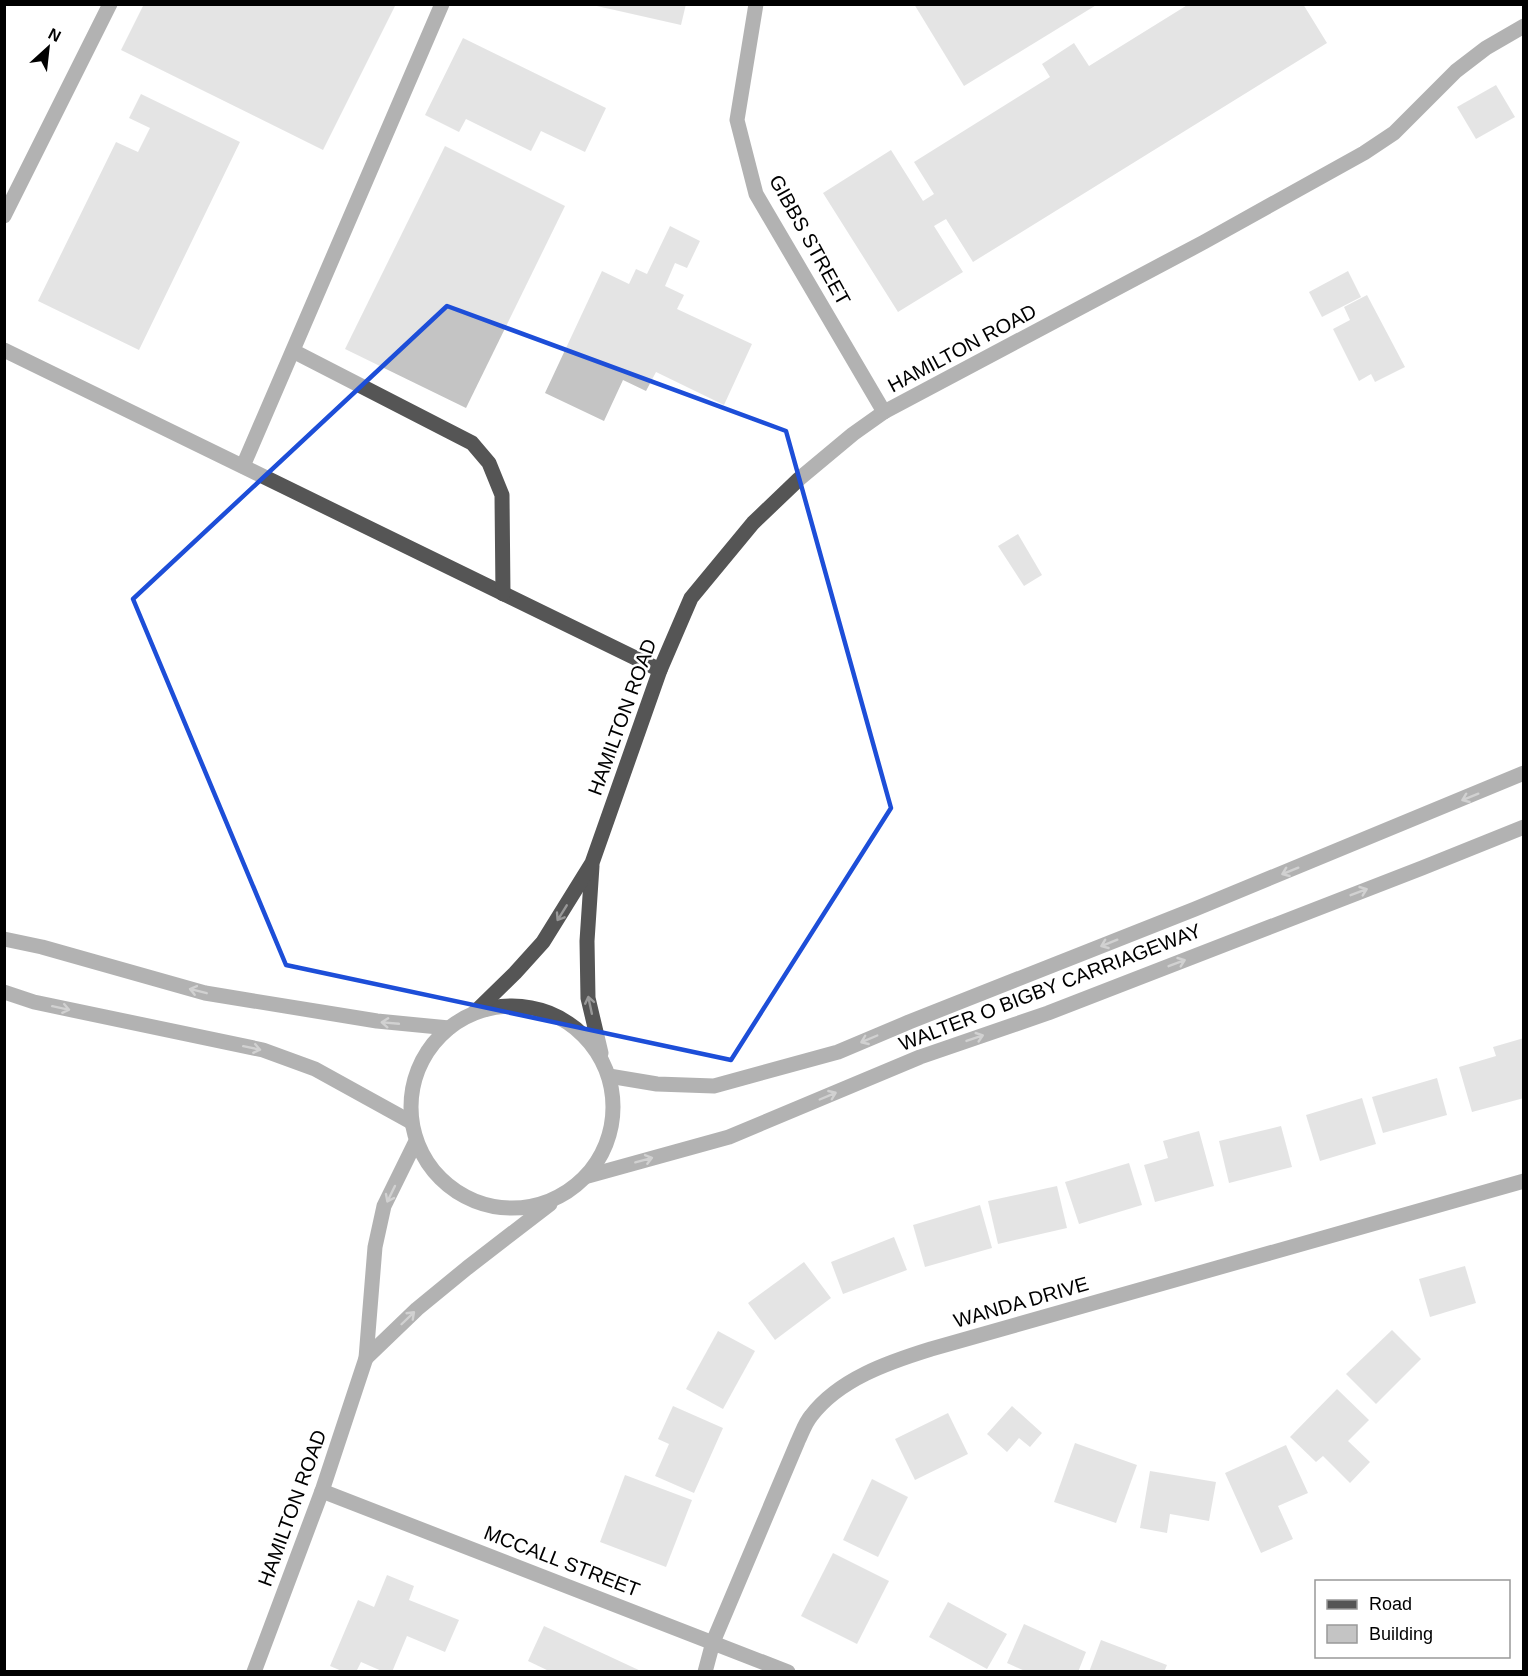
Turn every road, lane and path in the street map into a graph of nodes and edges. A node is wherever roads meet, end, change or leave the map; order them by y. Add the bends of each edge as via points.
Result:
1 (110, 4) edge
2 (442, 4) edge
3 (756, 4) edge
4 (1524, 26) edge
5 (4, 216) edge
6 (4, 350) edge
7 (292, 351) junction
8 (884, 412) junction
9 (243, 466) junction
10 (503, 594) junction
11 (660, 670) junction
12 (1524, 773) edge
13 (1524, 827) edge
14 (592, 863) junction
15 (4, 939) edge
16 (4, 992) edge
17 (474, 1013) junction
18 (449, 1028) junction
19 (606, 1069) junction
20 (411, 1122) junction
21 (416, 1141) junction
22 (588, 1176) junction
23 (1524, 1181) edge
24 (557, 1198) junction
25 (366, 1358) junction
26 (322, 1491) junction
27 (713, 1642) junction
28 (254, 1671) edge
29 (705, 1671) edge
30 (788, 1671) edge

1 - 5 street
2 - 7 street
3 - 8 street, GIBBS STREET via 737,120 756,194
4 - 8 street, HAMILTON ROAD via 1456,71 1394,133 1364,153
6 - 9 street
7 - 9 street
7 - 10 street via 472,444 489,463 502,495
8 - 11 street, HAMILTON ROAD via 799,478 753,523 691,598
9 - 10 street
10 - 11 street
11 - 14 street, HAMILTON ROAD
12 -> 19 street, WALTER O BIGBY CARRIAGEWAY via 838,1053 714,1086 657,1084
22 -> 13 street, WALTER O BIGBY CARRIAGEWAY via 729,1137 920,1057 1048,1013
14 -> 17 street, HAMILTON ROAD via 543,942
19 -> 14 street, HAMILTON ROAD via 588,998
18 -> 15 street via 377,1022 205,993
16 -> 20 street via 34,1002 263,1050 315,1069
17 - 18 street, WALTER O BIGBY CARRIAGEWAY
17 - 19 street, WALTER O BIGBY CARRIAGEWAY via 503,1006 533,1008 562,1019 585,1037
18 - 20 street, WALTER O BIGBY CARRIAGEWAY via 426,1054 412,1087
19 - 22 street, WALTER O BIGBY CARRIAGEWAY via 614,1111 607,1146
20 - 21 street, WALTER O BIGBY CARRIAGEWAY
21 - 24 street, WALTER O BIGBY CARRIAGEWAY via 433,1171 458,1193 490,1207 524,1208
21 -> 25 street, HAMILTON ROAD via 384,1206 375,1247
22 - 24 street, WALTER O BIGBY CARRIAGEWAY
23 - 27 street, WANDA DRIVE via 931,1349 857,1378 811,1416 784,1470
25 -> 24 street, HAMILTON ROAD via 417,1309
25 - 26 street, HAMILTON ROAD
26 - 27 street, MCCALL STREET
26 - 28 street, HAMILTON ROAD
27 - 29 street, WANDA DRIVE
27 - 30 street, MCCALL STREET

